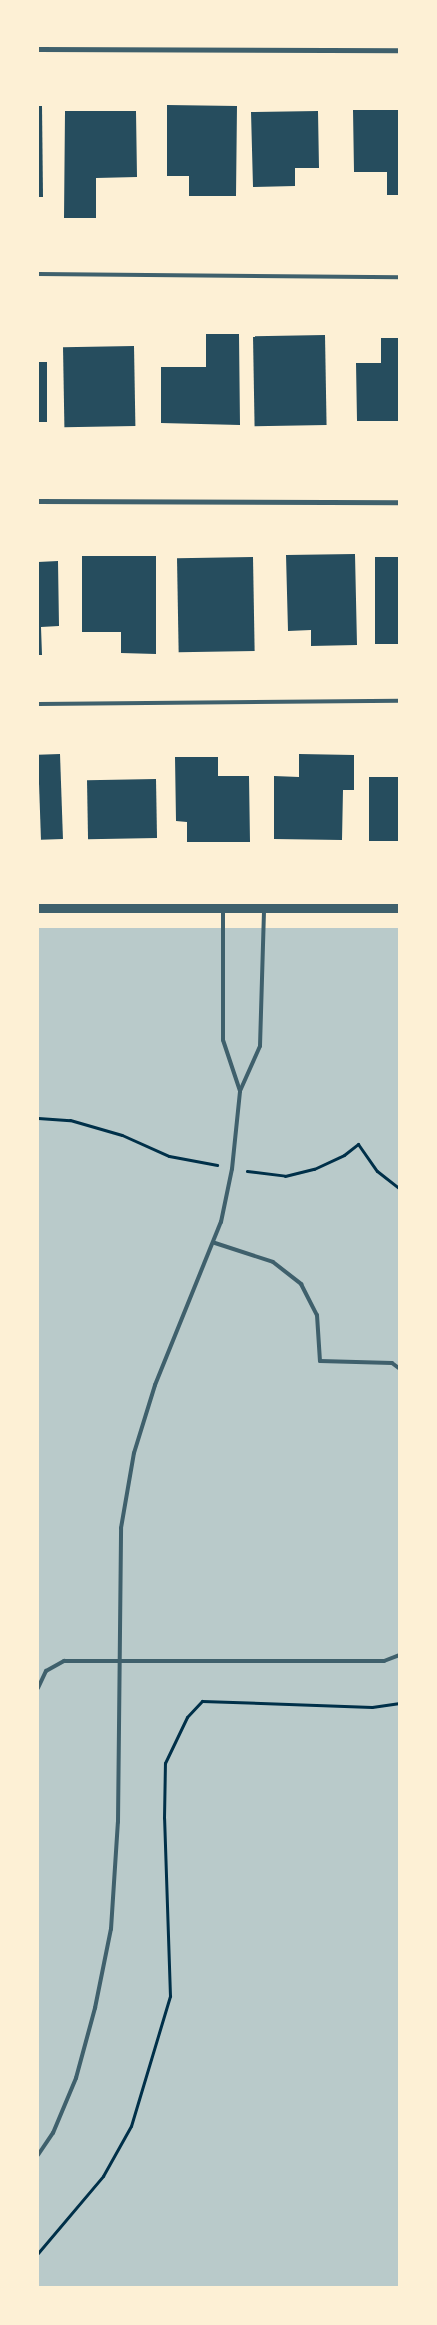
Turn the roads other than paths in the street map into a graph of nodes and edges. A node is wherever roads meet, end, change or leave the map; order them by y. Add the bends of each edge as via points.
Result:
1 (38, 49) edge
2 (400, 50) edge
3 (38, 274) edge
4 (400, 277) edge
5 (38, 501) edge
6 (400, 502) edge
7 (400, 701) edge
8 (38, 704) edge
9 (38, 908) edge
10 (223, 908) junction
11 (264, 908) junction
12 (400, 908) edge
13 (240, 1091) junction
14 (215, 1243) junction
15 (400, 1370) edge
16 (400, 1655) edge
17 (119, 1659) junction
18 (38, 1688) edge
19 (38, 2155) edge

1 - 2 street
3 - 4 lane
5 - 6 street
7 - 8 lane
9 - 10 street
10 - 11 street
10 - 13 lane via 223,1040
11 - 12 street
11 - 13 lane via 260,1046
13 - 14 lane via 232,1169
14 - 15 lane via 272,1262 301,1284 317,1315 320,1361 392,1363
14 - 17 lane via 155,1385 134,1453 121,1528
16 - 17 lane via 384,1662
17 - 18 lane via 64,1660 46,1671
17 - 19 lane via 118,1822 111,1929 76,2078 53,2133

